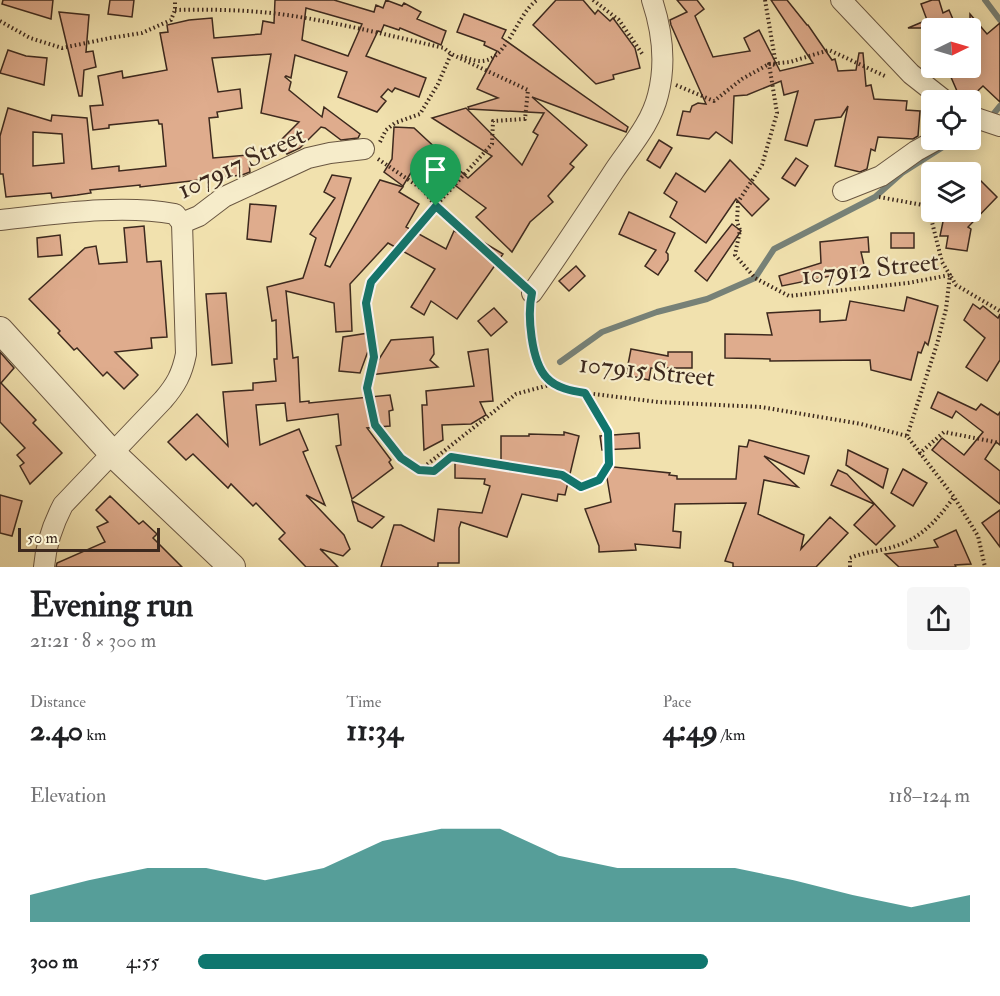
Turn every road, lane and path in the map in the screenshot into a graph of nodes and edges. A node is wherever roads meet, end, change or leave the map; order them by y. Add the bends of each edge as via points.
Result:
1 (175, 0) edge
2 (537, 0) edge
3 (593, 0) edge
4 (652, 0) edge
5 (765, 0) edge
6 (841, 0) edge
7 (175, 10) junction
8 (0, 21) edge
9 (451, 54) junction
10 (769, 64) junction
11 (661, 79) junction
12 (893, 81) dead end
13 (931, 90) edge
14 (981, 121) edge
15 (1000, 126) edge
16 (921, 148) edge
17 (364, 149) junction
18 (843, 191) joint
19 (436, 206) junction
20 (0, 220) edge
21 (182, 223) junction
22 (950, 275) junction
23 (532, 293) junction
24 (1000, 311) edge
25 (0, 330) edge
26 (553, 384) junction
27 (585, 393) junction
28 (907, 436) junction
29 (1000, 443) edge
30 (115, 450) junction
31 (919, 454) junction
32 (419, 470) junction
33 (954, 497) junction
34 (44, 567) edge
35 (232, 567) edge
36 (850, 567) edge
37 (985, 567) edge

1 - 7 path
2 - 9 path via 527,7 499,55 481,61
3 - 11 path via 619,20
4 - 11 street via 662,40
5 - 10 path, 107912 Street via 776,65
6 - 13 street via 911,74
7 - 8 path via 171,20 142,33 62,48 30,38
7 - 9 path via 297,16 444,48
9 - 17 path via 420,114 395,123 379,144
9 - 19 path via 528,90 525,119 493,121 492,144
10 - 11 path via 714,101
10 - 12 path via 829,51
10 - 22 path, 107912 Street via 777,112 762,165 738,202 740,230 735,255 755,278 789,296
11 - 23 street via 658,97 631,149
14 - 15 street
16 - 18 street via 881,176
17 - 19 path via 422,189
17 - 21 street, 107917 Street via 308,158 224,197
18 - 22 path via 928,206 942,262
19 - 23 path
19 - 32 path via 371,282 366,303 374,357 367,388 375,425 401,458
20 - 21 street, 107917 Street via 151,209 175,214
21 - 30 street via 186,354 183,370 177,384
22 - 24 path, 107912 Street via 956,285
22 - 28 path via 937,344
23 - 26 path, 107915 Street via 532,348 545,377
25 - 30 street
26 - 27 path, 107915 Street
26 - 32 path via 516,394
27 - 28 path, 107915 Street via 658,402 762,407
27 - 32 path via 608,432 609,464 599,480 581,487 562,475 451,457 434,471
28 - 31 path
29 - 31 path via 944,432
30 - 34 street via 63,505 52,526
30 - 35 street
31 - 33 path
33 - 36 path via 934,524 902,544 850,558
33 - 37 path via 978,536

